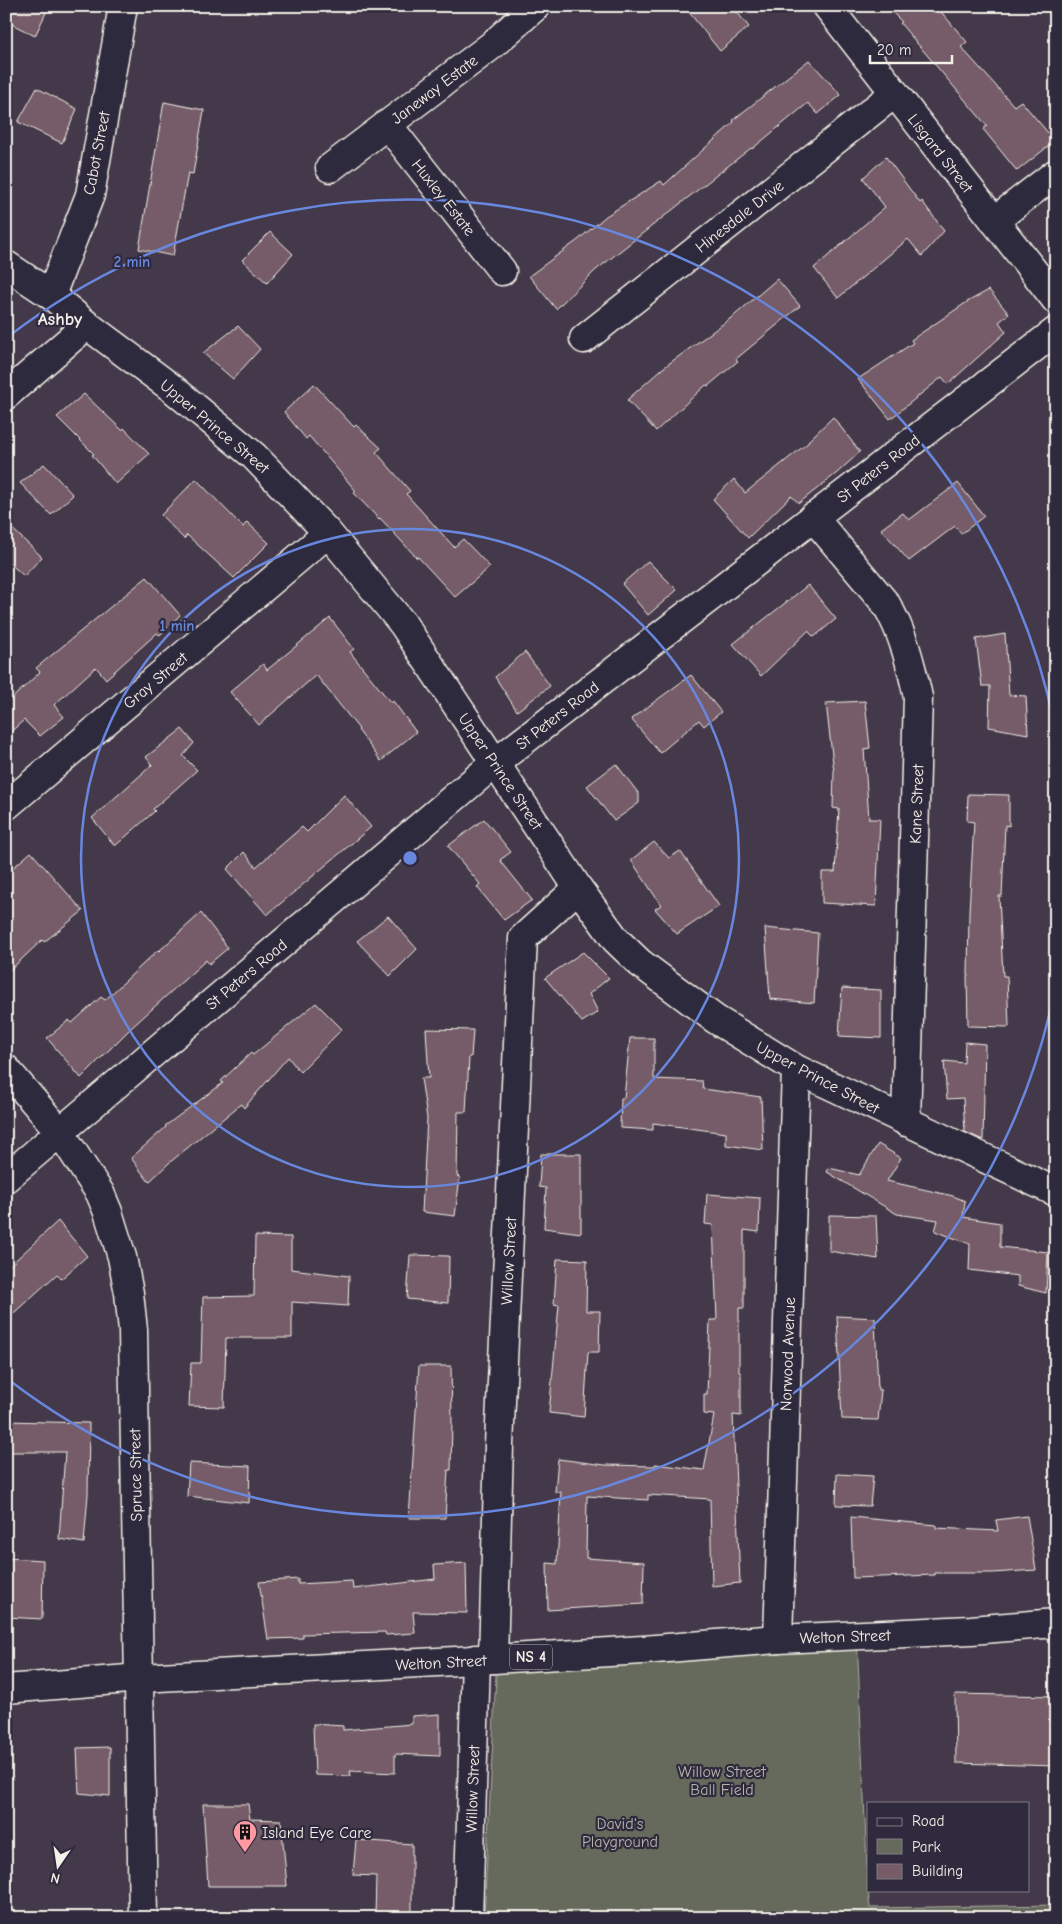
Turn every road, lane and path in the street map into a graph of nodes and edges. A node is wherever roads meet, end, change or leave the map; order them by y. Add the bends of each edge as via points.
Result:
1 (123, 6) edge
2 (536, 6) edge
3 (827, 6) edge
4 (895, 93) junction
5 (387, 124) junction
6 (330, 168) dead end
7 (1056, 173) edge
8 (994, 221) junction
9 (6, 265) edge
10 (502, 271) dead end
11 (51, 295) junction
12 (1056, 300) edge
13 (87, 325) junction
14 (1056, 331) edge
15 (584, 339) dead end
16 (6, 395) edge
17 (813, 517) junction
18 (328, 533) junction
19 (496, 762) junction
20 (6, 806) edge
21 (578, 888) junction
22 (6, 1069) edge
23 (796, 1069) junction
24 (906, 1122) junction
25 (60, 1132) junction
26 (6, 1178) edge
27 (1056, 1192) edge
28 (1056, 1623) edge
29 (778, 1639) junction
30 (484, 1659) junction
31 (140, 1678) junction
32 (6, 1689) edge
33 (143, 1918) edge
34 (468, 1918) edge

1 - 11 street, Cabot Street via 90,195
2 - 5 street, Janeway Estate via 491,46
3 - 4 street, Lisgard Street
4 - 8 street, Lisgard Street
4 - 15 street, Hinesdale Drive
5 - 6 street, Janeway Estate
5 - 10 street, Huxley Estate
7 - 8 street
8 - 12 street, Lisgard Street
9 - 11 street, Upper Prince Street
11 - 13 street, Upper Prince Street
13 - 16 street
13 - 18 street, Upper Prince Street via 173,389 254,456
14 - 17 street, St Peters Road
17 - 19 street, St Peters Road
17 - 24 street, Kane Street via 895,619 918,697
18 - 19 street, Upper Prince Street via 403,624
18 - 20 street, Gray Street
19 - 21 street, Upper Prince Street
19 - 25 street, St Peters Road
21 - 23 street, Upper Prince Street via 616,940 640,963 715,1019
21 - 30 street, Willow Street via 523,938 499,1445
22 - 25 street, Spruce Street
23 - 24 street, Upper Prince Street
23 - 29 street, Norwood Avenue
24 - 27 street, Upper Prince Street
25 - 26 street, St Peters Road
25 - 31 street, Spruce Street via 103,1199 117,1239 129,1293 133,1330
28 - 29 street, Welton Street / NS 4
29 - 30 street, Welton Street / NS 4
30 - 31 street, Welton Street / NS 4
30 - 34 street, Willow Street
31 - 32 street, Welton Street / NS 4
31 - 33 street, Spruce Street

